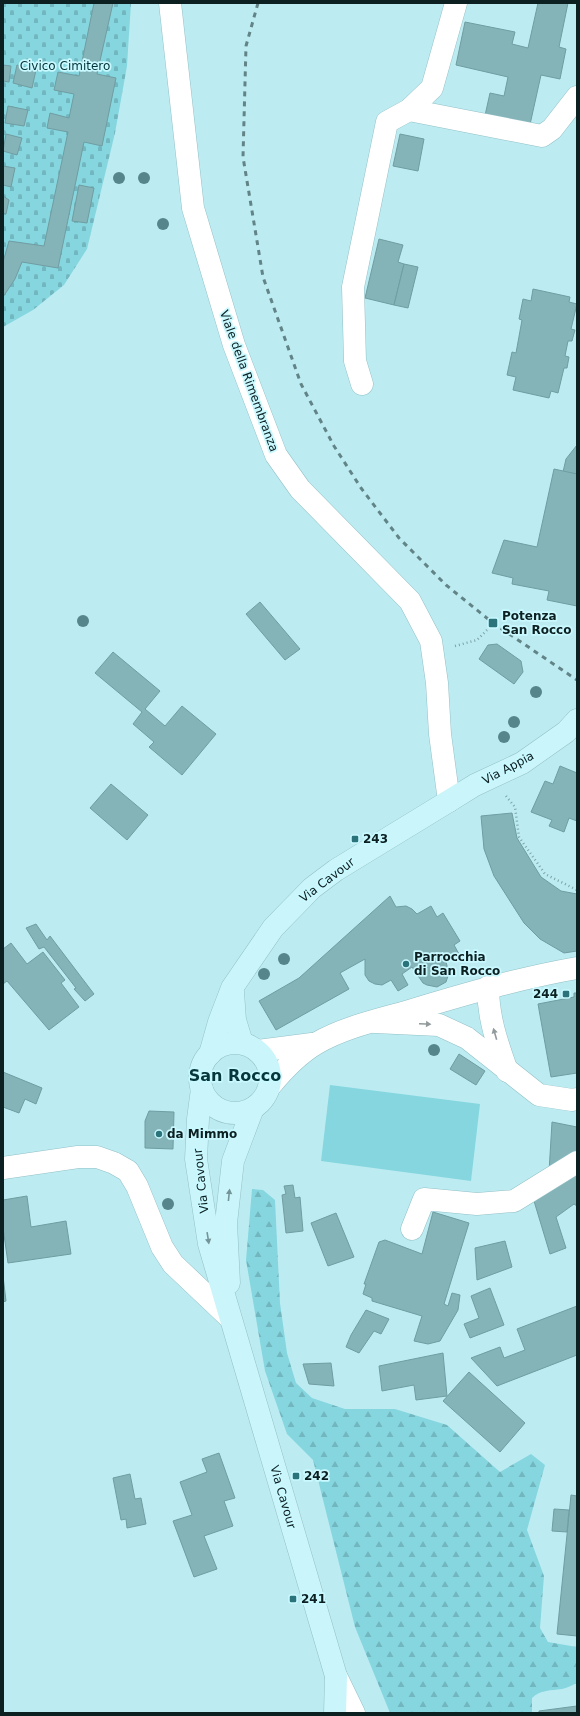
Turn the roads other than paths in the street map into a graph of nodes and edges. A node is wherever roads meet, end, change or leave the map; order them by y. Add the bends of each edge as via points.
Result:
1 (170, 3) edge
2 (456, 3) edge
3 (577, 97) edge
4 (409, 110) junction
5 (362, 384) dead end
6 (577, 713) edge
7 (572, 726) edge
8 (449, 801) junction
9 (577, 968) edge
10 (488, 987) junction
11 (232, 988) junction
12 (372, 1022) junction
13 (317, 1043) junction
14 (250, 1047) junction
15 (210, 1054) junction
16 (507, 1071) junction
17 (270, 1086) junction
18 (202, 1089) junction
19 (577, 1099) edge
20 (253, 1108) junction
21 (577, 1162) edge
22 (3, 1168) edge
23 (412, 1229) dead end
24 (230, 1318) junction
25 (336, 1676) junction
26 (335, 1713) edge
27 (354, 1713) edge

1 - 8 street, Viale della Rimembranza via 193,208 234,345 276,455 300,489 410,601 431,641
2 - 4 street via 432,88
3 - 4 street via 552,129 542,136
4 - 5 street via 387,122 352,287 355,361
6 - 7 main road, Via Appia
7 - 8 main road, Via Appia via 522,763 475,785
8 - 11 main road, Via Cavour via 336,870 312,888 273,928
9 - 10 street, Via Cavour
10 - 12 street, Via Cavour
16 -> 10 street via 494,1032 488,1004
11 - 14 main road via 235,1020
11 - 15 main road, Via Cavour
12 - 13 street, Via Cavour
12 -> 16 street via 439,1025 466,1038
13 - 14 street, Via Cavour
13 - 17 street, Via Cavour via 294,1059
14 - 15 main road, Via Cavour via 224,1044
14 - 17 main road via 266,1061 270,1073
15 - 18 main road, Via Cavour via 203,1064
16 - 19 street via 539,1095
17 - 20 main road, Via Cavour via 264,1098
18 - 20 main road via 210,1102 223,1110 238,1112
18 -> 24 main road, Via Cavour via 196,1159 209,1244
24 -> 20 main road, Via Cavour via 226,1223 232,1168
21 - 23 street via 514,1201 477,1204 424,1199
22 - 24 street via 97,1157 128,1171 137,1186 162,1247 173,1264
24 - 25 main road, Via Cavour
25 - 26 main road, Via Cavour
25 - 27 street, Via Cavour

